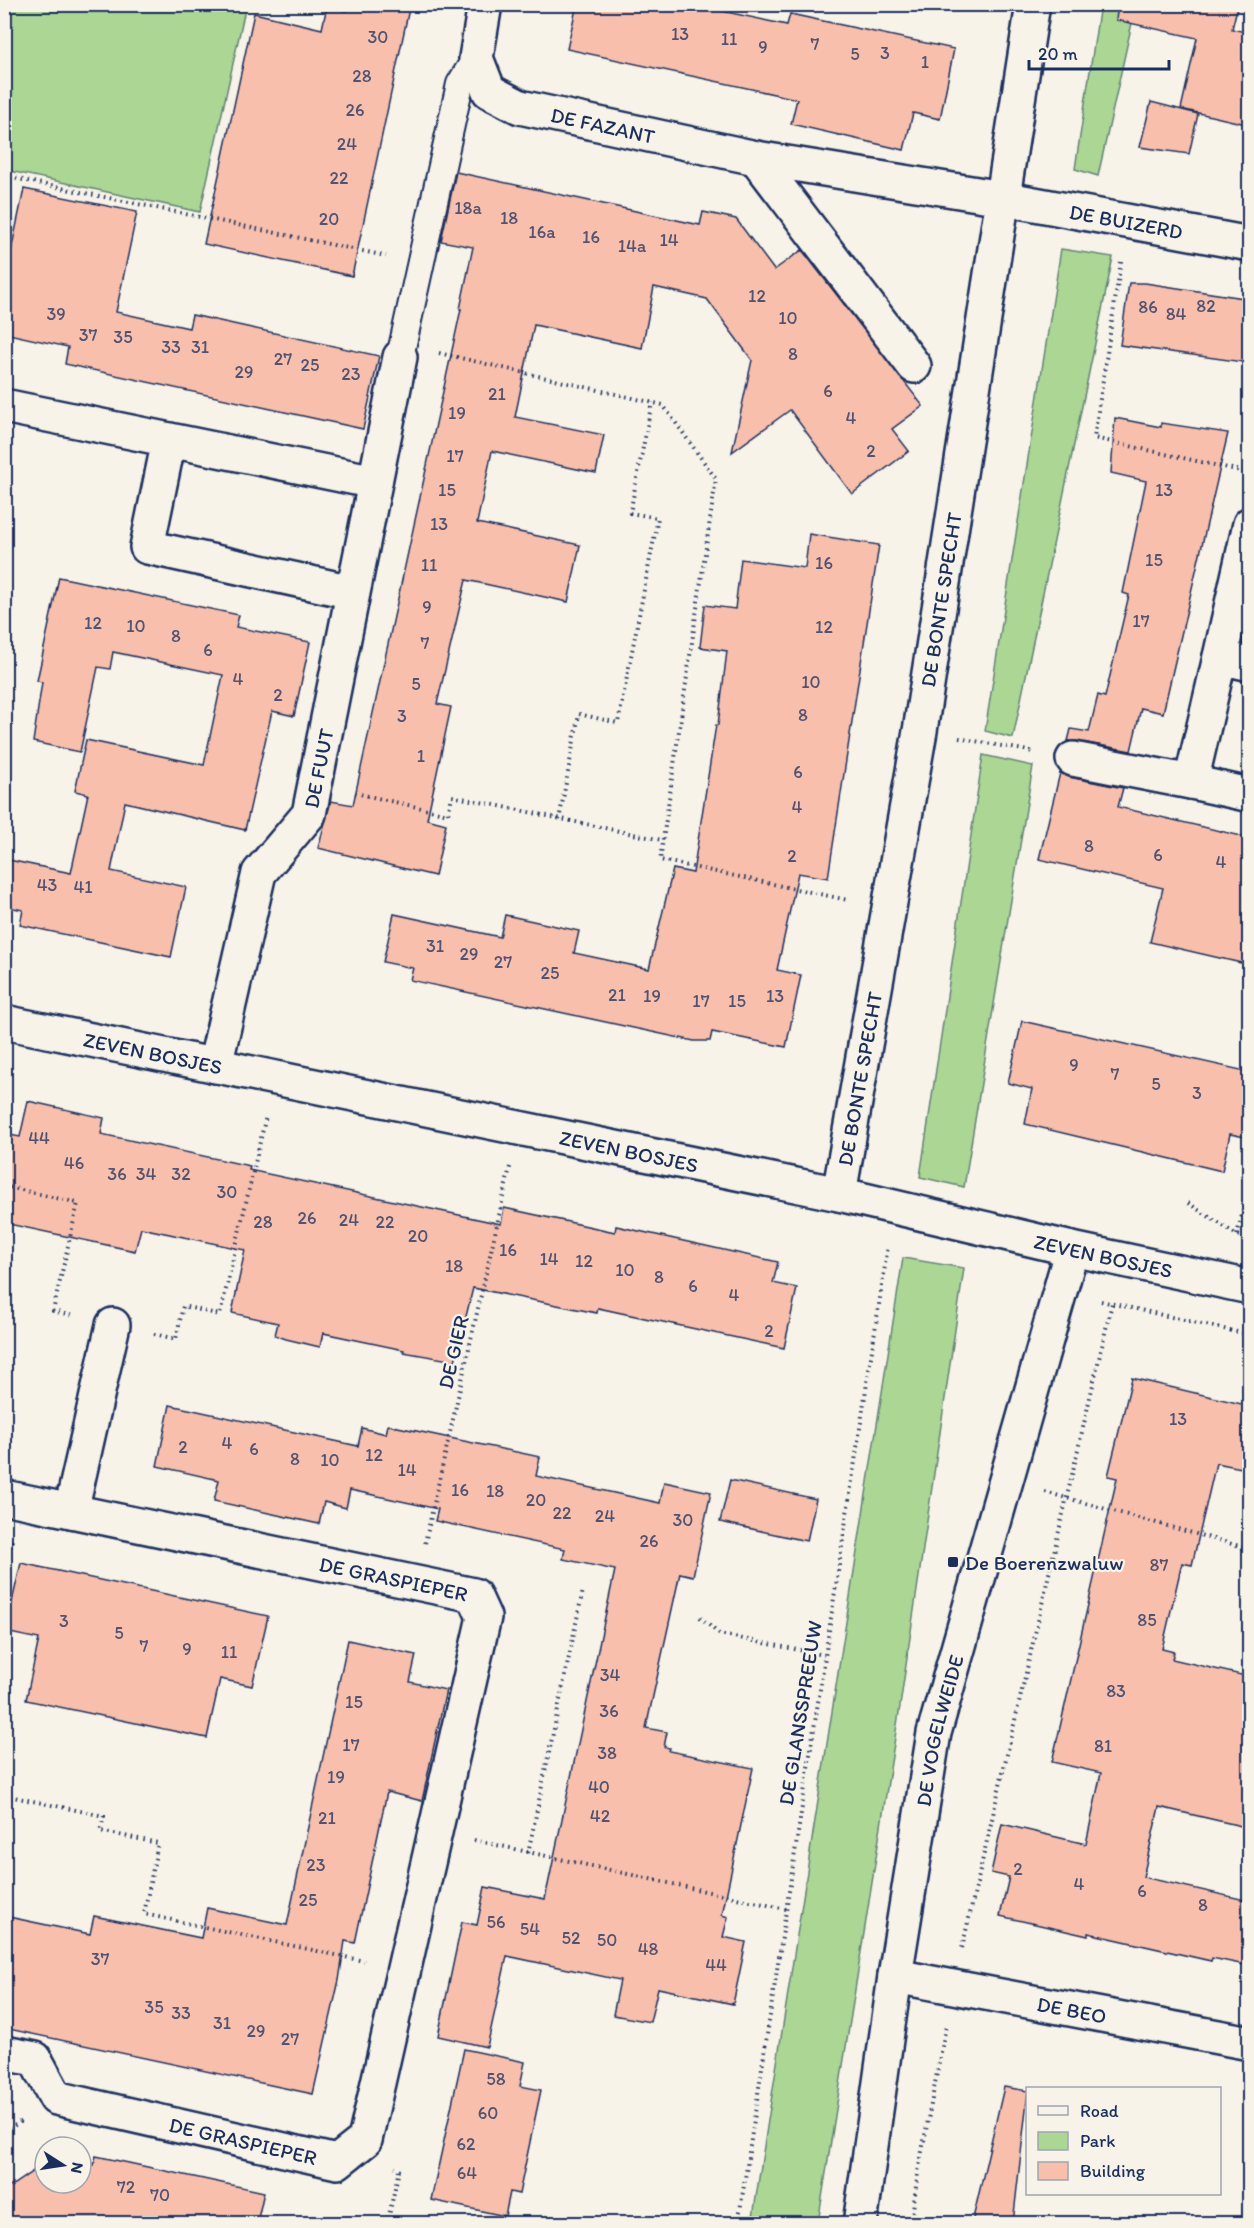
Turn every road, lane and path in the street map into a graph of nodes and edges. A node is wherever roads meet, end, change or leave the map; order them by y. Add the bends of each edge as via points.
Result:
1 (485, 4) edge
2 (1033, 4) edge
3 (476, 58) junction
4 (756, 158) junction
5 (4, 176) edge
6 (1002, 198) junction
7 (1128, 221) junction
8 (1250, 244) edge
9 (420, 263) junction
10 (402, 351) junction
11 (914, 366) dead end
12 (652, 402) junction
13 (4, 406) edge
14 (170, 440) junction
15 (1250, 473) edge
16 (375, 482) junction
17 (1250, 524) edge
18 (352, 592) junction
19 (1235, 660) edge
20 (920, 731) junction
21 (1073, 759) joint
22 (1191, 782) junction
23 (316, 783) junction
24 (1250, 795) edge
25 (559, 820) junction
26 (662, 840) junction
27 (888, 908) junction
28 (4, 1022) edge
29 (215, 1066) junction
30 (275, 1077) junction
31 (519, 1128) junction
32 (1250, 1183) edge
33 (4, 1186) edge
34 (839, 1194) junction
35 (1188, 1203) dead end
36 (894, 1207) junction
37 (1238, 1235) junction
38 (1250, 1237) edge
39 (1072, 1249) junction
40 (1250, 1287) edge
41 (1061, 1292) junction
42 (1112, 1303) junction
43 (113, 1325) junction
44 (1250, 1335) edge
45 (1006, 1483) junction
46 (4, 1497) edge
47 (1066, 1498) junction
48 (71, 1511) junction
49 (1250, 1549) edge
50 (416, 1583) junction
51 (583, 1590) dead end
52 (700, 1617) dead end
53 (824, 1655) junction
54 (4, 1795) edge
55 (435, 1832) junction
56 (528, 1853) junction
57 (786, 1909) junction
58 (403, 1969) junction
59 (895, 1976) junction
60 (953, 1986) junction
61 (1250, 2043) edge
62 (4, 2053) edge
63 (738, 2223) edge
64 (860, 2223) edge
65 (911, 2223) edge

1 - 3 street
2 - 6 street, DE BONTE SPECHT
3 - 4 street, DE FAZANT via 489,91 520,107
3 - 9 lane via 460,84
4 - 6 street, DE FAZANT
4 - 11 street
5 - 9 path
6 - 7 street, DE BUIZERD
6 - 20 street, DE BONTE SPECHT
7 - 8 street, DE BUIZERD
7 - 15 path via 1094,438
9 - 10 lane
10 - 12 path
10 - 16 street, DE FUUT
12 - 25 path via 630,513 658,518 618,723 579,714
12 - 26 path via 663,405 716,479
13 - 14 street
14 - 16 street
14 - 18 street via 147,547
16 - 18 street, DE FUUT
17 - 19 street
18 - 23 street, DE FUUT
19 - 22 street
20 - 21 path
20 - 27 street, DE BONTE SPECHT
21 - 22 street
22 - 24 street
23 - 25 path via 448,814 452,796
23 - 29 street, DE FUUT via 309,814 260,873
25 - 26 path
26 - 27 path via 660,860
27 - 34 street, DE BONTE SPECHT
28 - 29 street, ZEVEN BOSJES
29 - 30 street, ZEVEN BOSJES
30 - 31 street, ZEVEN BOSJES
30 - 43 path via 220,1315 183,1306 176,1339
31 - 34 street, ZEVEN BOSJES
31 - 50 path, DE GIER
32 - 37 path
33 - 43 path via 78,1203 53,1311
34 - 36 street, ZEVEN BOSJES
35 - 37 path
36 - 39 street, ZEVEN BOSJES
36 - 53 path, DE GLANSSPREEUW
37 - 38 path
39 - 40 street, ZEVEN BOSJES
39 - 41 street, DE VOGELWEIDE
41 - 42 path
41 - 45 street, DE VOGELWEIDE
42 - 44 path
42 - 47 path
43 - 48 street
45 - 47 path
45 - 59 street, DE VOGELWEIDE via 934,1733
46 - 48 street, DE GRASPIEPER
47 - 49 path
47 - 60 path
48 - 50 street, DE GRASPIEPER
50 - 55 street, DE GRASPIEPER via 474,1594 484,1617
51 - 56 path
52 - 53 path via 719,1634
53 - 57 path, DE GLANSSPREEUW
54 - 58 path via 104,1816 100,1831 158,1843 144,1914
55 - 56 path
55 - 58 street, DE GRASPIEPER
56 - 57 path
57 - 63 path, DE GLANSSPREEUW
58 - 62 street, DE GRASPIEPER via 365,2140 337,2162 56,2098 35,2059
59 - 60 street, DE BEO
59 - 64 street, DE VOGELWEIDE
60 - 61 street, DE BEO
60 - 65 path

